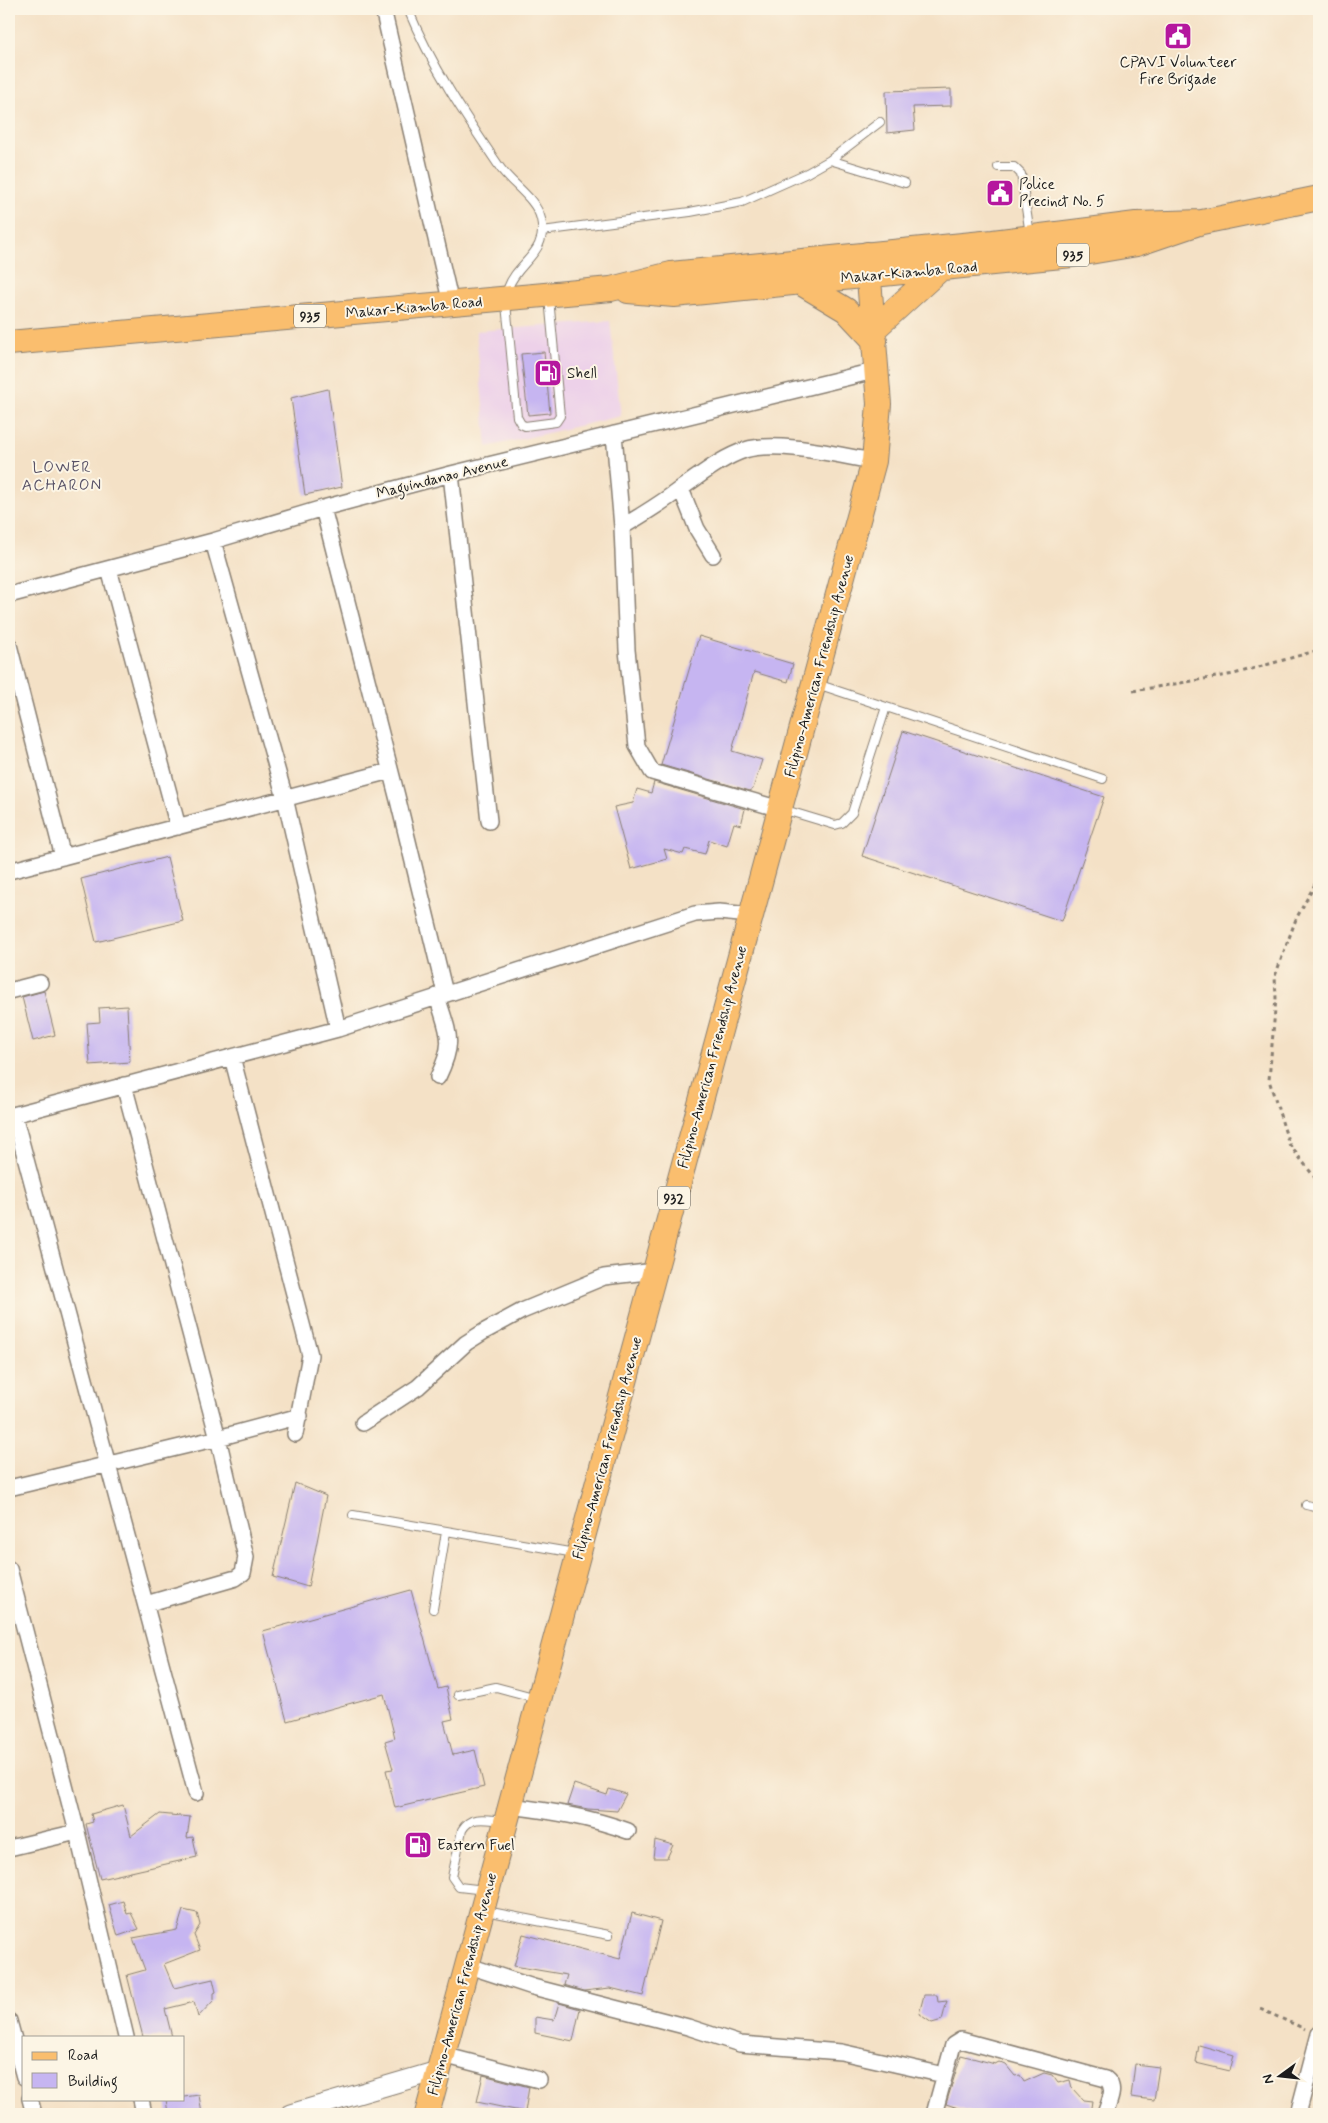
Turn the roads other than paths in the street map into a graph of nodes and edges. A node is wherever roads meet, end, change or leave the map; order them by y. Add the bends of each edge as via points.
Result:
1 (383, 9) edge
2 (408, 9) edge
3 (880, 122) dead end
4 (830, 160) junction
5 (998, 166) dead end
6 (904, 182) dead end
7 (1319, 198) edge
8 (1202, 222) junction
9 (542, 230) junction
10 (1030, 237) junction
11 (868, 265) junction
12 (940, 269) junction
13 (801, 283) junction
14 (611, 290) junction
15 (548, 295) junction
16 (506, 299) junction
17 (451, 304) junction
18 (874, 335) junction
19 (9, 343) edge
20 (878, 370) junction
21 (614, 434) junction
22 (874, 461) junction
23 (451, 474) junction
24 (681, 489) junction
25 (323, 508) junction
26 (622, 527) junction
27 (213, 541) junction
28 (713, 555) dead end
29 (109, 569) junction
30 (9, 595) edge
31 (9, 645) edge
32 (815, 683) junction
33 (886, 707) junction
34 (390, 771) junction
35 (1103, 779) dead end
36 (285, 798) junction
37 (780, 809) junction
38 (489, 821) dead end
39 (178, 827) junction
40 (63, 858) junction
41 (9, 871) edge
42 (750, 915) junction
43 (40, 983) dead end
44 (9, 991) edge
45 (441, 995) junction
46 (338, 1029) junction
47 (232, 1057) junction
48 (438, 1077) dead end
49 (124, 1085) junction
50 (11, 1115) edge
51 (655, 1271) junction
52 (300, 1416) junction
53 (363, 1423) dead end
54 (295, 1434) dead end
55 (218, 1438) junction
56 (108, 1465) junction
57 (9, 1488) edge
58 (1306, 1505) dead end
59 (1319, 1508) edge
60 (353, 1515) dead end
61 (446, 1532) junction
62 (580, 1554) junction
63 (9, 1569) edge
64 (146, 1604) junction
65 (433, 1609) dead end
66 (458, 1695) dead end
67 (539, 1698) junction
68 (196, 1793) dead end
69 (508, 1814) junction
70 (628, 1831) dead end
71 (77, 1832) junction
72 (9, 1848) edge
73 (484, 1900) junction
74 (609, 1935) dead end
75 (466, 1965) junction
76 (9, 2021) edge
77 (1319, 2034) edge
78 (126, 2036) edge
79 (440, 2063) junction
80 (22, 2070) edge
81 (944, 2075) junction
82 (540, 2080) dead end
83 (30, 2100) edge
84 (141, 2100) edge
85 (34, 2114) edge
86 (144, 2114) edge
87 (290, 2114) edge
88 (427, 2114) edge
89 (934, 2114) edge
90 (1105, 2114) edge
91 (1298, 2114) edge

1 - 17 street
2 - 9 lane via 432,62 500,168 538,210
3 - 4 lane
4 - 6 lane
4 - 9 lane via 742,202 690,212
5 - 10 lane via 1014,167 1021,174
7 - 8 main road, Makar-Kiamba Road / 935
8 - 10 main road, Makar-Kiamba Road / 935 via 1136,224
8 - 12 main road, Makar-Kiamba Road / 935 via 1137,244 1072,255
9 - 16 lane via 534,255 512,280
10 - 11 main road, Makar-Kiamba Road / 935
11 - 12 main road, Makar-Kiamba Road / 935
11 - 13 main road, Makar-Kiamba Road / 935
11 - 14 main road, Makar-Kiamba Road / 935 via 671,274
11 - 18 main road, Filipino-American Friendship Avenue / 932
12 - 18 main road
13 - 14 main road, Makar-Kiamba Road / 935 via 674,295
13 - 18 main road via 846,310
14 - 15 main road, Makar-Kiamba Road / 935
15 - 16 main road, Makar-Kiamba Road / 935
15 - 16 lane via 560,416 556,422 529,426 521,424 517,416
16 - 17 main road, Makar-Kiamba Road / 935
17 - 19 main road, Makar-Kiamba Road / 935
18 - 20 main road, Filipino-American Friendship Avenue / 932
20 - 21 street, Maguindanao Avenue
20 - 22 main road, Filipino-American Friendship Avenue / 932
21 - 23 street, Maguindanao Avenue
21 - 26 street
22 - 24 street via 766,447 746,450 702,472
22 - 32 main road, Filipino-American Friendship Avenue / 932
23 - 25 street, Maguindanao Avenue
23 - 38 street
24 - 26 street
24 - 28 street via 697,529
25 - 27 street, Maguindanao Avenue
25 - 34 street
26 - 37 street via 627,650 637,746 644,762 652,772
27 - 29 street, Maguindanao Avenue
27 - 36 street
29 - 30 street, Maguindanao Avenue
29 - 39 street
31 - 40 street
32 - 33 lane
32 - 37 main road, Filipino-American Friendship Avenue / 932
33 - 35 lane
33 - 37 lane via 848,819 835,825
34 - 36 street
34 - 45 street
36 - 39 street
36 - 46 street
37 - 42 main road, Filipino-American Friendship Avenue / 932
39 - 40 street
40 - 41 street
42 - 45 street via 695,914
42 - 51 main road, Filipino-American Friendship Avenue / 932
43 - 44 street
45 - 46 street
45 - 48 street via 450,1049
46 - 47 street
47 - 49 street
47 - 52 street via 310,1355
49 - 50 street
49 - 55 street
50 - 56 street
51 - 53 street via 604,1277 500,1323 466,1343 418,1387
51 - 62 main road, Filipino-American Friendship Avenue / 932
52 - 54 street
52 - 55 street
55 - 56 street
55 - 64 street via 246,1557 243,1573
56 - 57 street
56 - 64 street
58 - 59 lane
60 - 61 lane
61 - 62 lane
61 - 65 lane
62 - 67 main road, Filipino-American Friendship Avenue / 932
63 - 71 street
64 - 68 street
66 - 67 lane via 496,1687
67 - 69 main road, Filipino-American Friendship Avenue / 932
69 - 70 street via 564,1814
69 - 73 main road, Filipino-American Friendship Avenue / 932
69 - 73 lane via 475,1819 465,1824 462,1830 452,1878 459,1887
71 - 72 street
71 - 78 street
73 - 74 lane
73 - 75 main road, Filipino-American Friendship Avenue / 932
75 - 79 main road, Filipino-American Friendship Avenue / 932
75 - 81 street via 740,2044 841,2052
76 - 80 street
77 - 91 street
79 - 82 street
79 - 87 street
79 - 88 main road, Filipino-American Friendship Avenue / 932
81 - 89 street
81 - 90 street via 953,2045 961,2040 1106,2079 1112,2088
83 - 85 street
84 - 86 street

